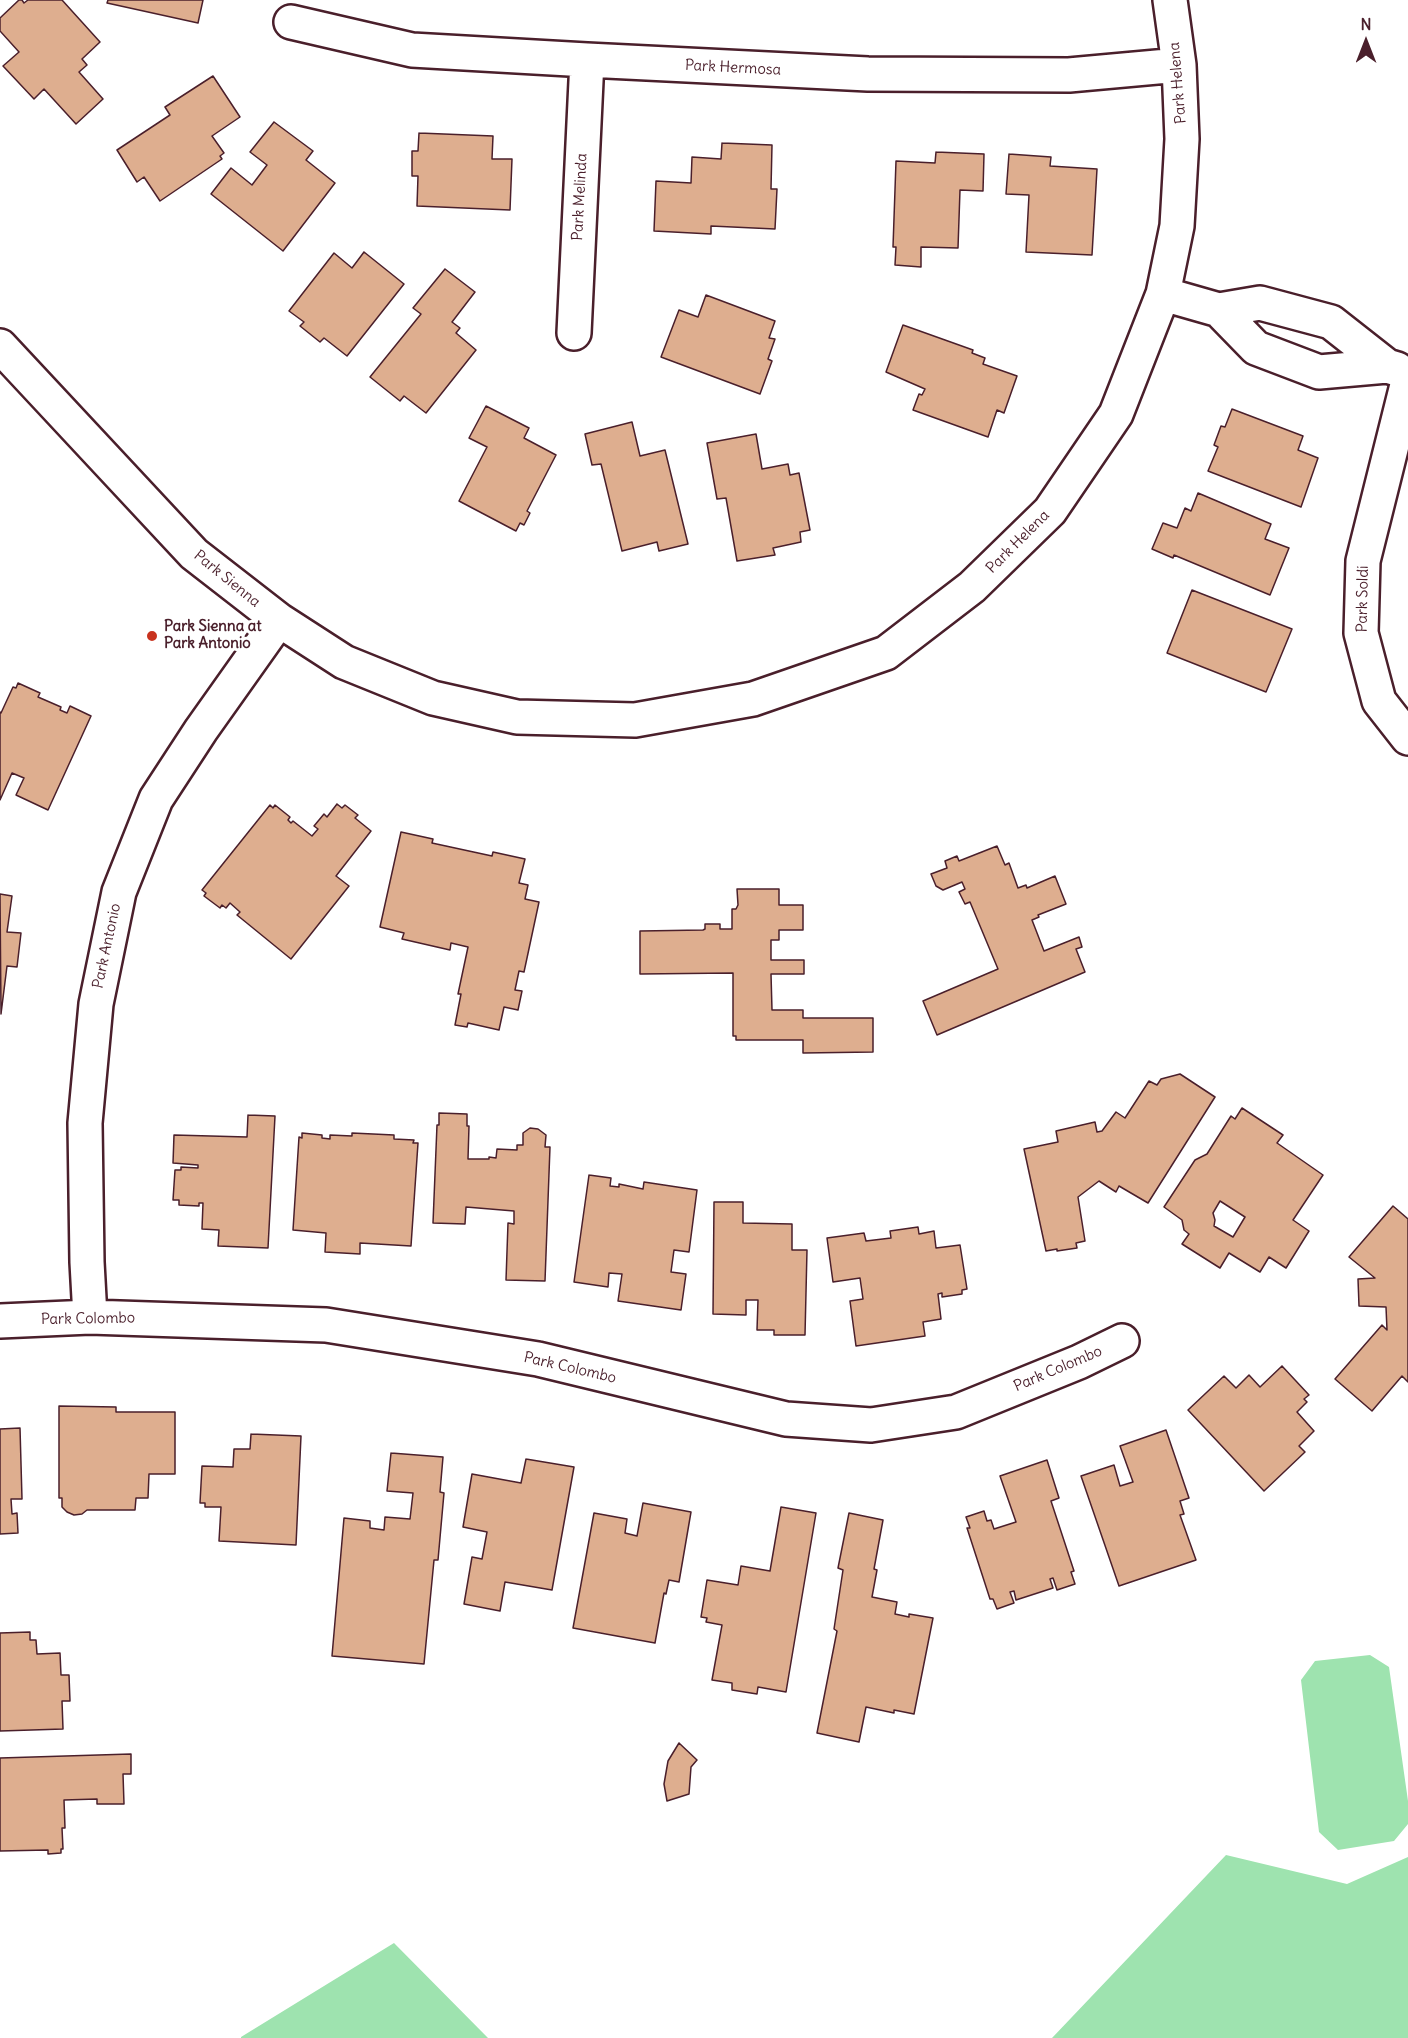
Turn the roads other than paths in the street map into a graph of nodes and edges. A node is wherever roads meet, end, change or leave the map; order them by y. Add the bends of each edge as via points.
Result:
1 (1170, 0) edge
2 (291, 22) dead end
3 (587, 60) junction
4 (1179, 65) junction
5 (1163, 294) junction
6 (1219, 310) junction
7 (1311, 317) junction
8 (574, 333) dead end
9 (0, 346) edge
10 (1296, 363) junction
11 (1401, 373) edge
12 (279, 620) junction
13 (517, 717) joint
14 (1408, 738) edge
15 (90, 1317) junction
16 (0, 1321) edge
17 (1122, 1341) dead end

1 - 4 street, Park Helena
2 - 3 street, Park Hermosa via 412,50
3 - 4 street, Park Hermosa via 880,74 1069,75
3 - 8 street, Park Melinda
4 - 5 street, Park Helena via 1182,139 1177,226
5 - 6 street
5 - 13 street, Park Helena via 1116,414 1050,511 972,587 886,653 753,699 635,720
6 - 7 street via 1260,303
6 - 10 street via 1256,348
7 - 10 street
7 - 11 street via 1331,322
9 - 12 street, Park Sienna via 194,554
10 - 11 street via 1319,372
11 - 14 street, Park Soldi via 1363,561 1361,633 1379,701
12 - 13 street, Park Sienna via 345,662 378,676 433,698
12 - 15 street, Park Antonio via 156,800 118,892 96,1004 85,1124
15 - 16 street, Park Colombo
15 - 17 street, Park Colombo via 326,1325 538,1359 786,1419 871,1425 956,1412

